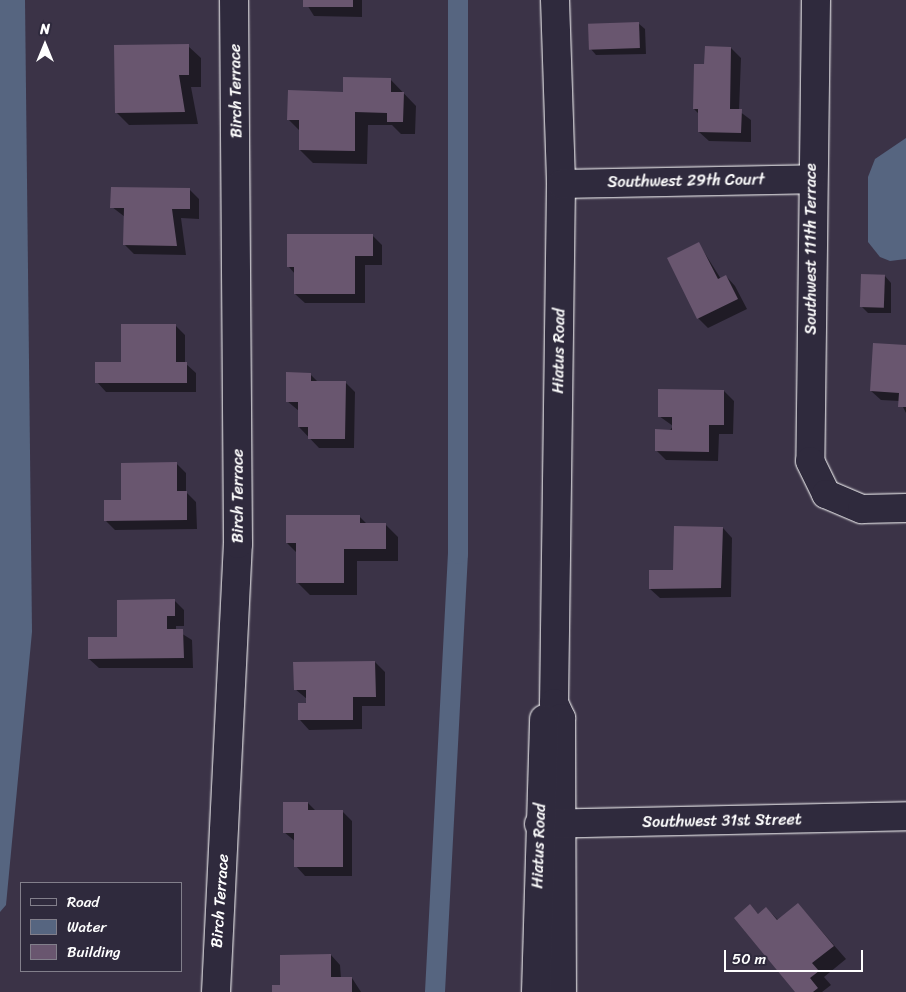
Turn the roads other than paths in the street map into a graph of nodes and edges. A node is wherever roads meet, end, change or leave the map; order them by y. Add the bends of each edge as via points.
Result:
1 (234, 0) edge
2 (556, 0) edge
3 (816, 0) edge
4 (811, 179) junction
5 (561, 184) junction
6 (906, 508) edge
7 (906, 816) edge
8 (550, 824) junction
9 (216, 992) edge
10 (536, 992) edge
11 (562, 992) edge

1 - 9 street, Birch Terrace via 238,544
2 - 5 street, Hiatus Road
3 - 4 street, Southwest 111th Terrace
4 - 5 street, Southwest 29th Court
4 - 6 street, Southwest 111th Terrace via 810,461 826,494 862,510
5 - 8 street, Hiatus Road via 554,703 544,718
7 - 8 street, Southwest 31st Street
8 - 10 street, Hiatus Road
8 - 11 street, Hiatus Road

